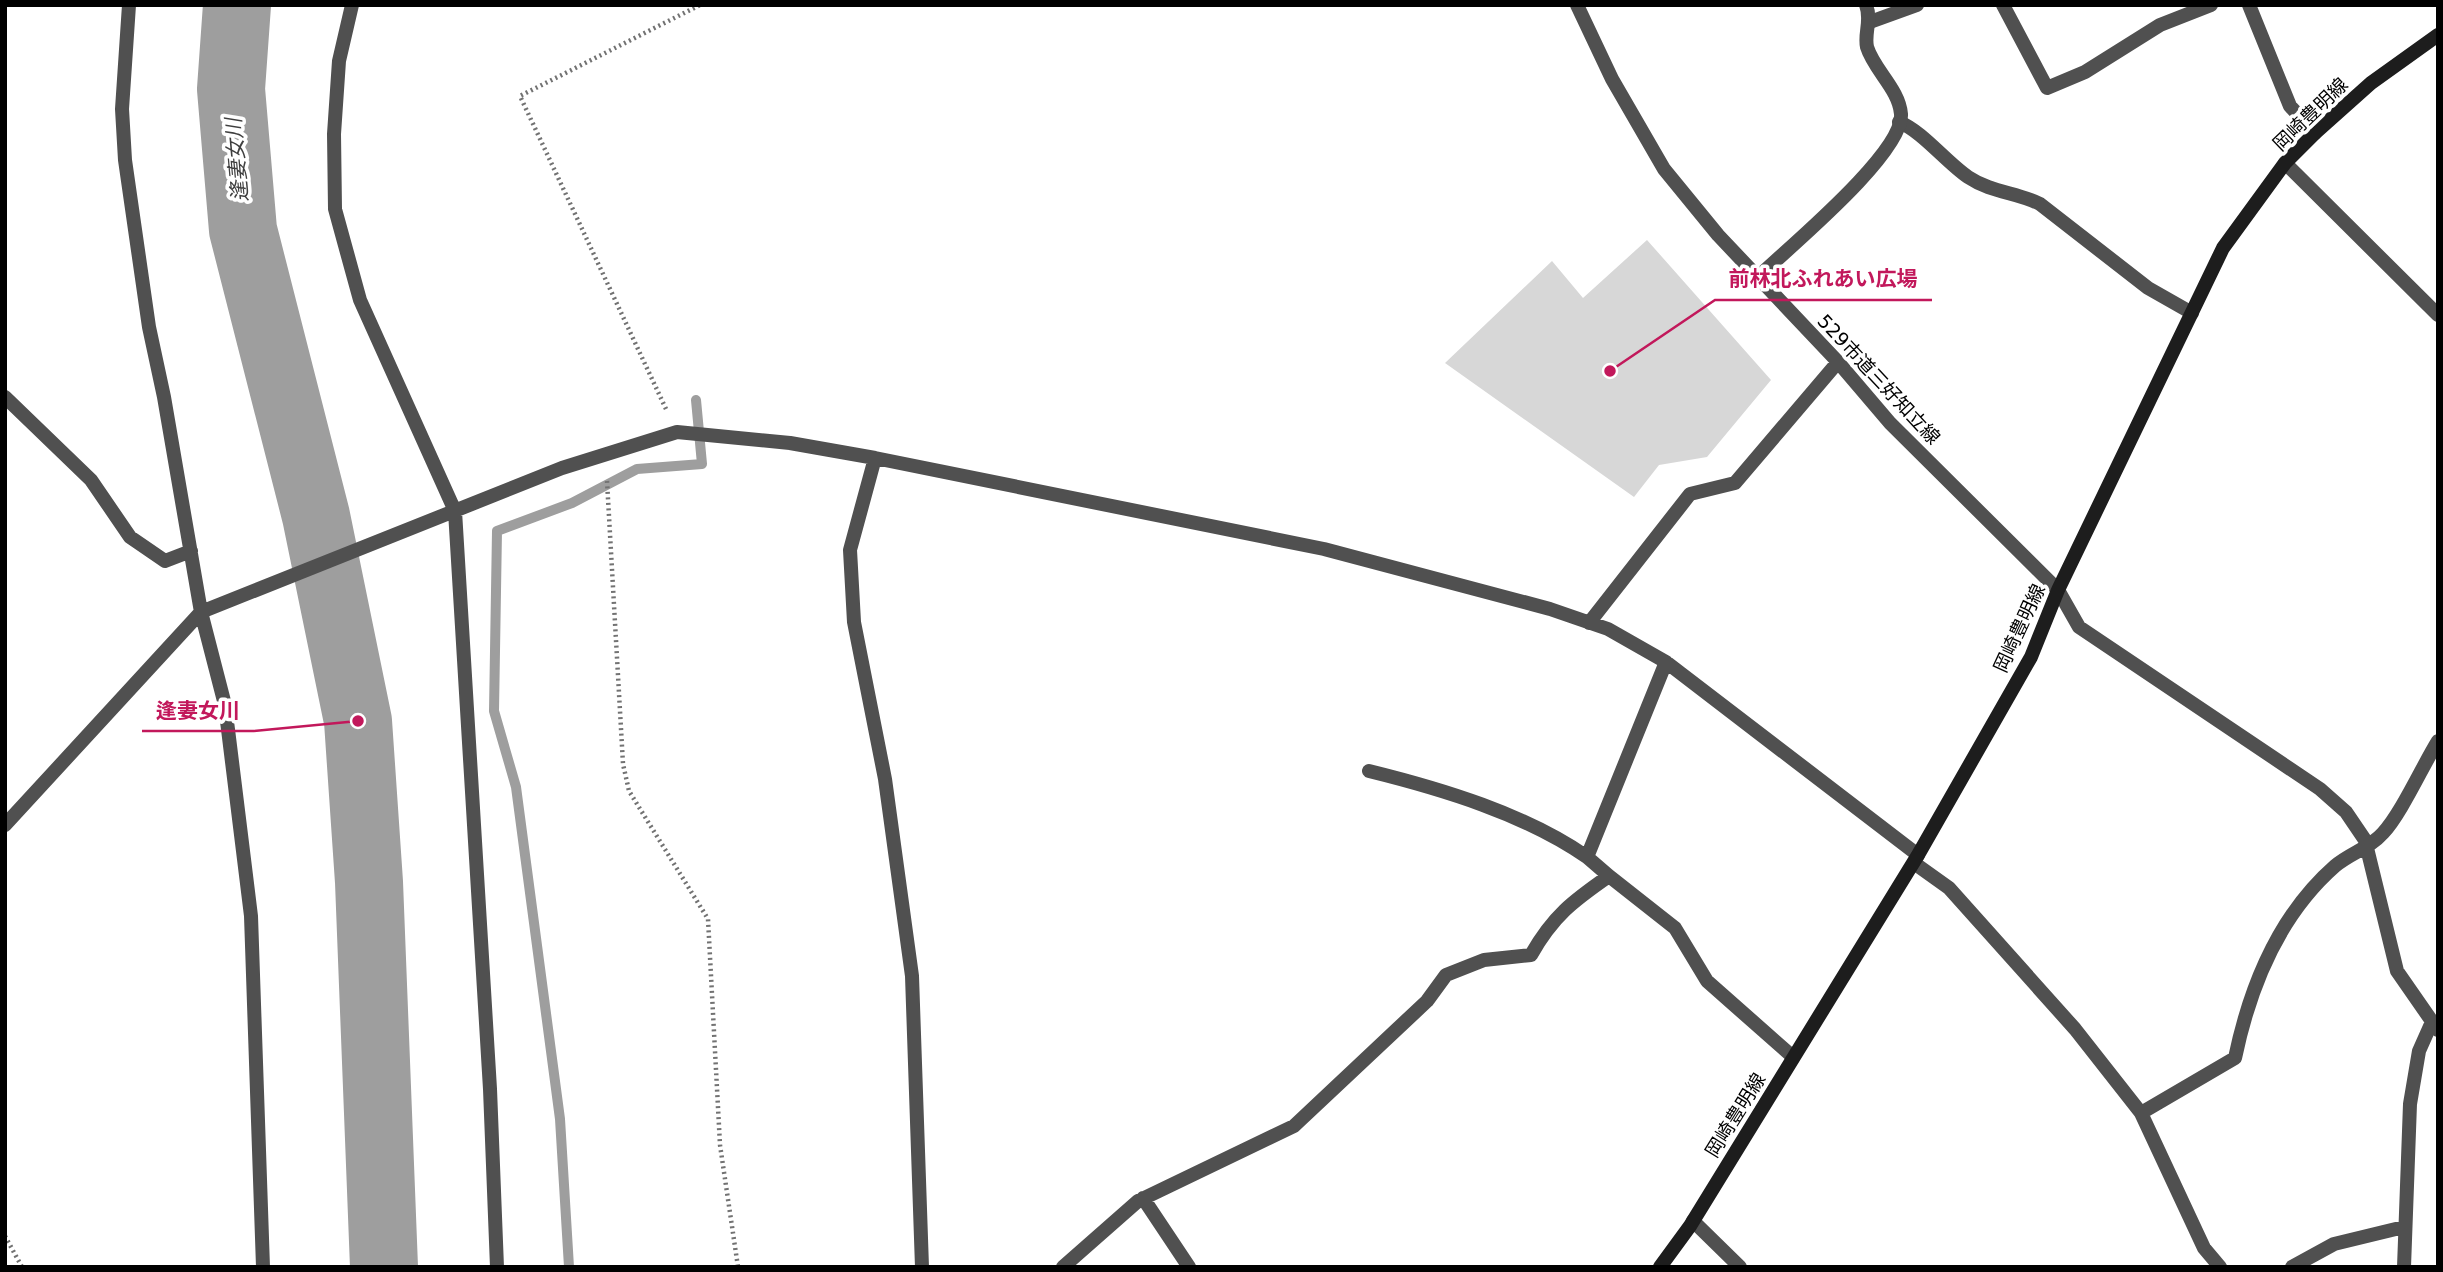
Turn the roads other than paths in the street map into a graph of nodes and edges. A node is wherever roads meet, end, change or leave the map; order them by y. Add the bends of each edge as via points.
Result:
1 (129, 5) edge
2 (352, 5) edge
3 (1577, 5) edge
4 (1866, 5) edge
5 (1917, 5) edge
6 (2003, 5) edge
7 (2211, 5) edge
8 (2249, 5) edge
9 (1870, 22) junction
10 (2438, 35) edge
11 (1899, 122) junction
12 (2315, 133) junction
13 (2285, 163) junction
14 (1758, 277) junction
15 (2192, 313) junction
16 (2438, 315) edge
17 (1838, 362) junction
18 (5, 397) edge
19 (875, 458) junction
20 (454, 511) junction
21 (191, 551) junction
22 (2057, 590) junction
23 (201, 612) junction
24 (1589, 623) junction
25 (1666, 662) junction
26 (2438, 741) edge
27 (1369, 771) dead end
28 (5, 825) edge
29 (2366, 847) junction
30 (1587, 857) junction
31 (1916, 859) junction
32 (1609, 876) junction
33 (2435, 1027) edge
34 (1793, 1057) junction
35 (2141, 1114) junction
36 (1143, 1198) junction
37 (1693, 1221) junction
38 (2404, 1227) junction
39 (263, 1267) edge
40 (497, 1267) edge
41 (922, 1267) edge
42 (1063, 1267) edge
43 (1189, 1267) edge
44 (1660, 1267) edge
45 (1740, 1267) edge
46 (2220, 1267) edge
47 (2292, 1267) edge
48 (2404, 1267) edge

1 - 21 street via 122,109 125,160 149,327
2 - 20 street via 339,61 335,209 360,300
3 - 14 street, 529市道三好知立線 via 1612,79 1664,169
4 - 9 street
5 - 9 street
6 - 7 street via 2047,88 2085,72 2160,26
8 - 12 street via 2290,106
9 - 11 street via 1867,46 1901,114
10 - 12 main road, 岡崎豊明線 via 2371,83
11 - 14 street via 1884,153 1864,177
11 - 15 street via 1969,177 1997,192 2040,204 2148,288
12 - 13 main road, 岡崎豊明線
13 - 15 main road, 岡崎豊明線 via 2223,248
13 - 16 street
14 - 17 street, 529市道三好知立線
15 - 22 main road, 岡崎豊明線
17 - 22 street, 529市道三好知立線 via 1890,423
17 - 24 street via 1735,483 1690,494
18 - 21 street via 91,480 130,537 165,561
19 - 20 street via 790,443 677,432 606,453
19 - 24 street via 1324,549
19 - 41 street via 850,551 854,622 885,779 912,976
20 - 23 street
20 - 40 street
21 - 23 street
22 - 29 street, 529市道三好知立線 via 2079,627 2320,789 2346,812
22 - 31 main road, 岡崎豊明線 via 2031,657
23 - 28 street
23 - 39 street via 225,705 251,916
24 - 25 street
25 - 30 street
25 - 31 street
26 - 29 street via 2384,833
27 - 30 street via 1488,807
29 - 33 street, 529市道三好知立線 via 2397,971
29 - 35 street via 2334,866 2291,915 2261,967 2245,1009 2235,1058
30 - 32 street
31 - 34 main road, 岡崎豊明線
31 - 35 street via 1958,898 2075,1029
32 - 34 street via 1675,928 1707,981
32 - 36 street via 1567,905 1546,928 1531,955 1484,960 1446,975 1427,1001 1294,1126
33 - 38 street via 2419,1051 2410,1104
34 - 37 main road, 岡崎豊明線
35 - 46 street via 2204,1248
36 - 42 street
36 - 43 street
37 - 44 main road, 岡崎豊明線
37 - 45 street
38 - 47 street via 2334,1244
38 - 48 street

